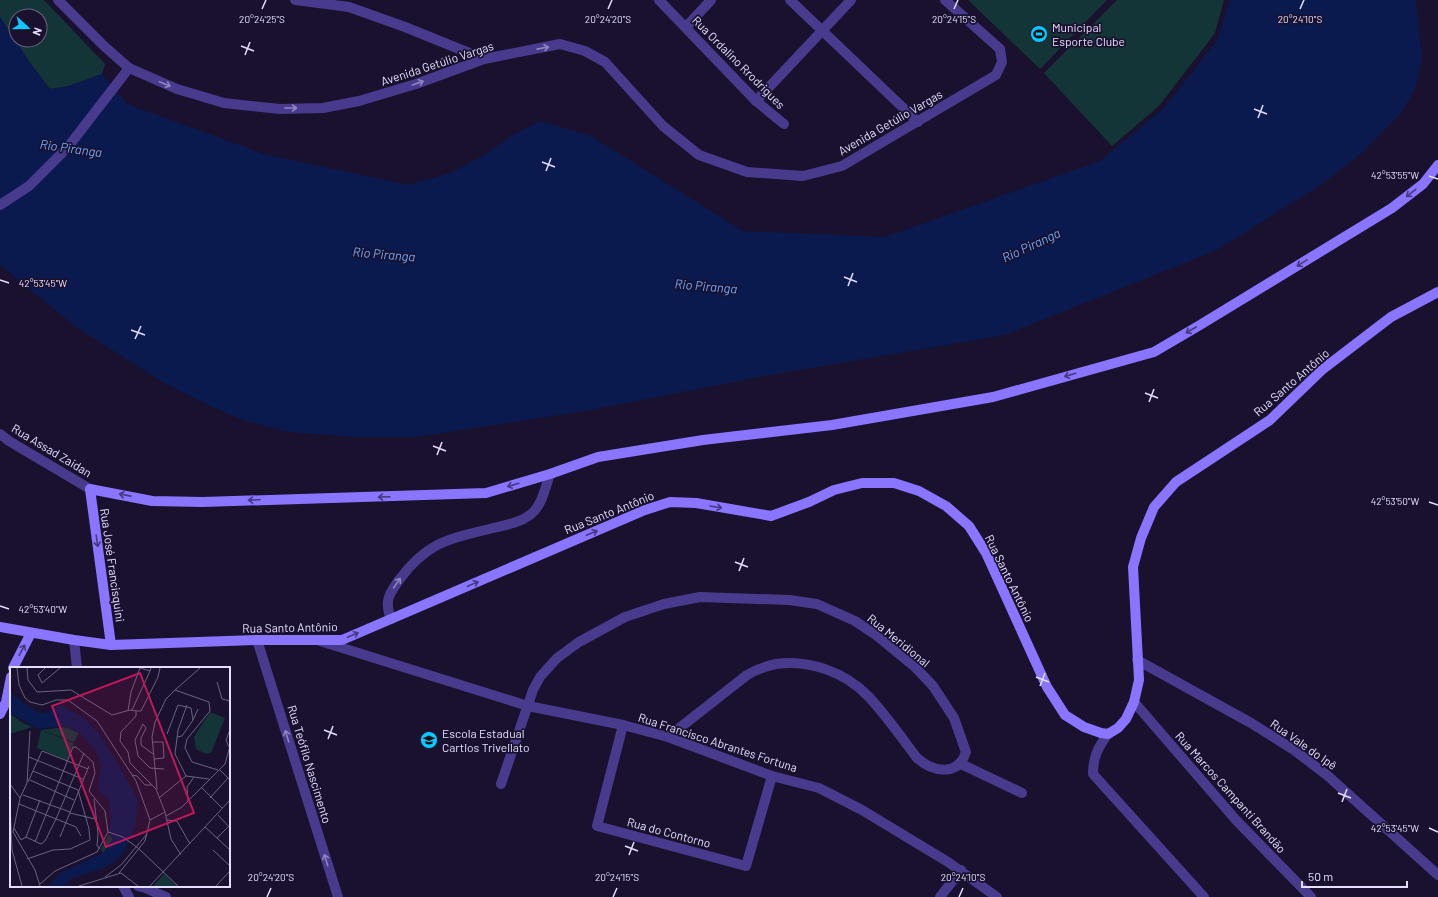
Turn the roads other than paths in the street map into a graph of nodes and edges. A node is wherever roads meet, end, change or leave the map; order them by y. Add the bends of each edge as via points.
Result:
1 (58, 0) edge
2 (295, 0) edge
3 (659, 0) edge
4 (710, 0) edge
5 (790, 0) edge
6 (851, 0) edge
7 (945, 0) edge
8 (686, 27) junction
9 (822, 31) junction
10 (484, 59) junction
11 (126, 72) junction
12 (756, 101) junction
13 (918, 122) junction
14 (784, 124) dead end
15 (1438, 164) edge
16 (0, 205) edge
17 (1438, 292) edge
18 (0, 434) edge
19 (550, 474) junction
20 (90, 489) junction
21 (391, 619) junction
22 (0, 627) edge
23 (31, 633) junction
24 (74, 640) junction
25 (257, 640) junction
26 (315, 640) junction
27 (111, 645) junction
28 (1137, 660) junction
29 (14, 667) edge
30 (77, 667) edge
31 (10, 682) edge
32 (1134, 702) junction
33 (528, 706) junction
34 (0, 714) edge
35 (623, 725) junction
36 (1108, 734) junction
37 (668, 737) junction
38 (961, 764) junction
39 (772, 776) junction
40 (501, 784) dead end
41 (1022, 793) dead end
42 (961, 870) junction
43 (1438, 874) edge
44 (124, 887) edge
45 (143, 887) edge
46 (129, 897) edge
47 (166, 897) edge
48 (338, 897) edge
49 (940, 897) edge
50 (997, 897) edge
51 (1204, 897) edge
52 (1311, 897) edge

1 - 11 street, Avenida Getúlio Vargas
2 - 10 street via 349,7
3 - 8 street, Rua Ordalino Rrodrigues
4 - 8 street
5 - 9 street
6 - 9 street
7 - 13 street, Avenida Getúlio Vargas via 1000,49 1002,62 996,75
8 - 12 street, Rua Ordalino Rrodrigues
9 - 12 street
9 - 13 street
11 -> 10 street, Avenida Getúlio Vargas via 224,103 280,108 323,108 359,101 416,84
10 -> 13 street, Avenida Getúlio Vargas via 560,44 585,51 605,62 663,126 699,155 747,172 803,176 842,166
11 - 16 street via 54,162 29,186
12 - 14 street, Rua Ordalino Rrodrigues
15 -> 19 main road via 1423,184 1392,208 1154,352 993,397 832,425 703,440 598,457
17 - 28 main road, Rua Santo Antônio via 1391,317 1323,369 1270,420 1176,482 1154,507 1140,538 1133,567
18 - 20 street, Rua Assad Zaidan via 9,442
19 -> 20 main road via 486,493 431,496 152,501
21 -> 19 street via 387,609 389,596 419,558 438,544 450,539 513,523 529,515 539,504
20 -> 27 main road, Rua José Francisquini
26 -> 21 main road, Rua Santo Antônio via 342,640
21 -> 36 main road, Rua Santo Antônio via 645,510 670,502 696,503 771,516 834,490 862,483 894,483 919,491 946,506 969,526 986,553 1047,686 1065,715 1084,727
22 - 23 main road, Rua Santo Antônio
23 - 24 main road, Rua Santo Antônio
29 -> 23 main road
24 - 27 main road, Rua Santo Antônio
24 - 30 street
25 - 26 main road, Rua Santo Antônio
25 - 27 main road, Rua Santo Antônio
48 -> 25 street, Rua Teófilo Nascimento
26 - 33 street, Rua Francisco Abrantes Fortuna
28 - 32 main road, Rua Santo Antônio via 1139,680
28 - 43 street, Rua Vale do Ipê via 1251,723 1294,750 1328,776
31 - 34 main road via 6,702
32 - 36 main road, Rua Santo Antônio via 1122,724
32 - 52 street, Rua Marcos Campanti Brandão via 1236,820
33 - 35 street, Rua Francisco Abrantes Fortuna
33 - 38 street, Rua Meridional via 540,677 557,658 579,642 625,617 664,604 700,597 789,600 817,604 855,621 916,668 933,686 954,718 966,752
33 - 40 street, Rua Meridional
35 - 37 street, Rua Francisco Abrantes Fortuna
35 - 39 street, Rua do Contorno via 597,826 746,866
36 - 51 street via 1097,750 1093,774
37 - 38 street via 747,674 776,664 805,665 839,674 867,695 924,764 947,770
37 - 39 street, Rua Francisco Abrantes Fortuna
38 - 41 street
39 - 42 street, Rua Francisco Abrantes Fortuna via 819,788 862,810
42 - 49 street
42 - 50 street, Rua Francisco Abrantes Fortuna
44 - 46 street
45 - 47 street

